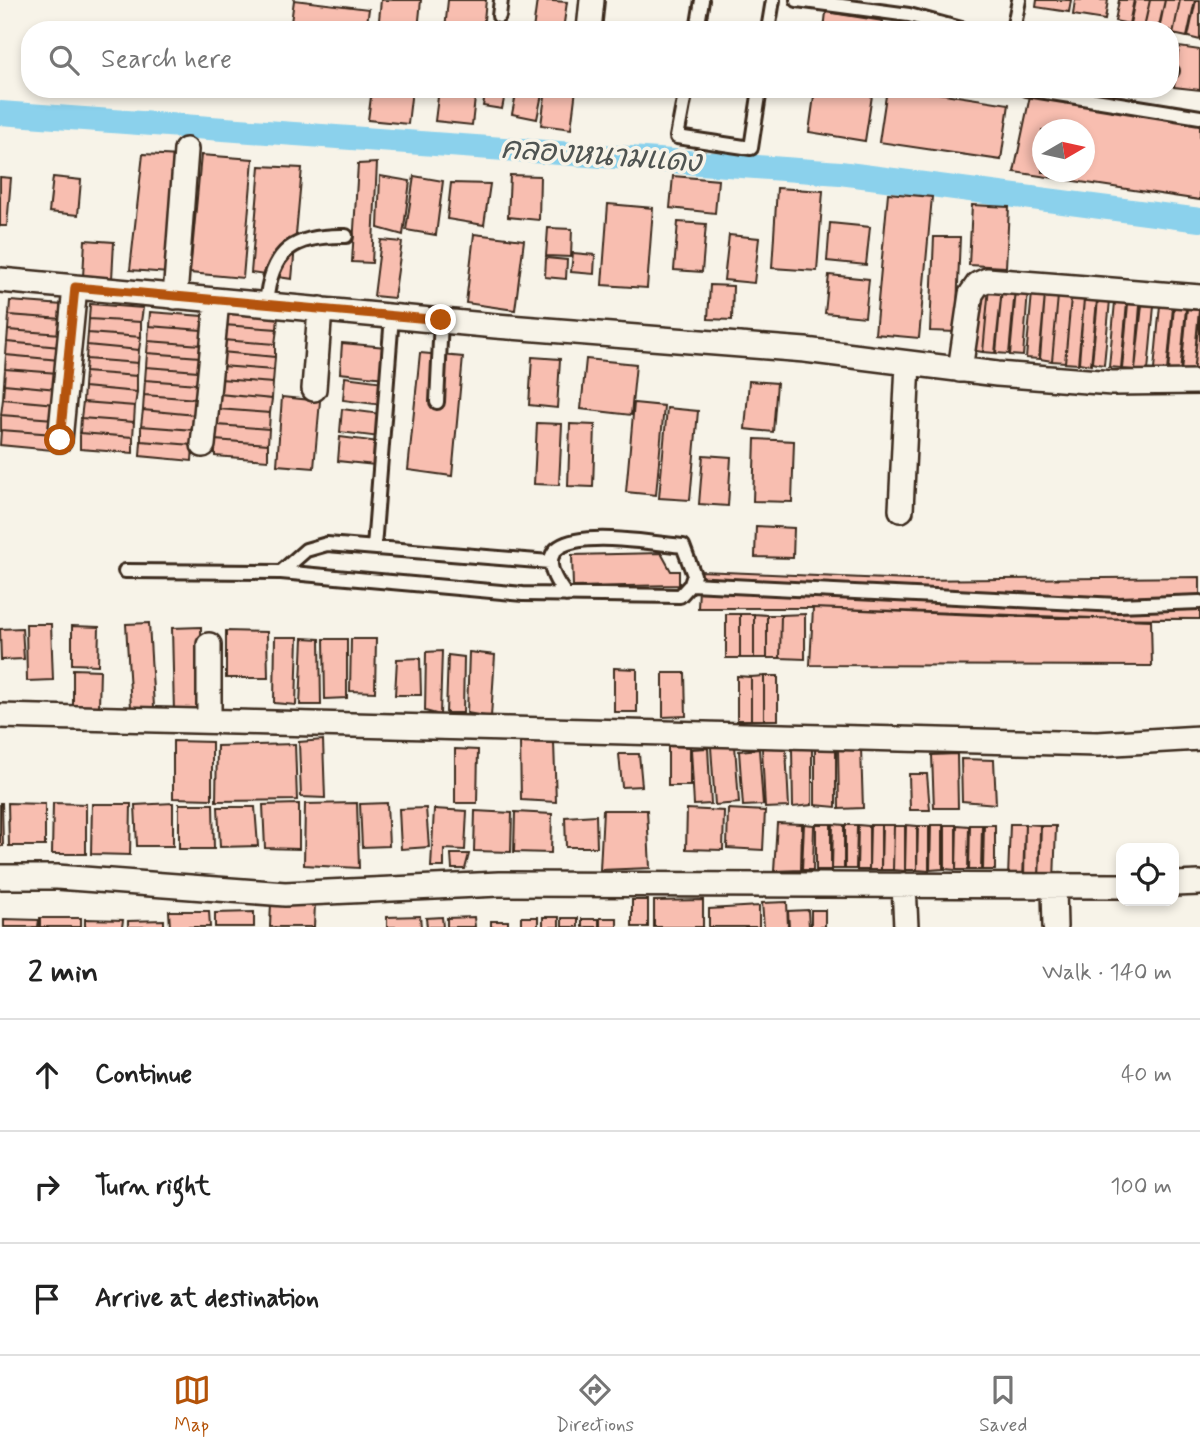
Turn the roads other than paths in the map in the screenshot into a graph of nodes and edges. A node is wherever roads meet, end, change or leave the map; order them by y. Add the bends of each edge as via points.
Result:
1 (500, 0) edge
2 (592, 0) edge
3 (702, 0) edge
4 (773, 0) edge
5 (797, 0) edge
6 (1019, 0) edge
7 (499, 16) dead end
8 (590, 21) edge
9 (698, 21) edge
10 (770, 21) edge
11 (931, 21) edge
12 (1015, 21) edge
13 (684, 98) edge
14 (759, 98) edge
15 (1083, 98) edge
16 (1200, 117) edge
17 (186, 150) dead end
18 (346, 236) dead end
19 (0, 281) edge
20 (75, 287) junction
21 (175, 296) junction
22 (1200, 297) edge
23 (217, 301) junction
24 (266, 304) junction
25 (320, 309) junction
26 (392, 316) junction
27 (441, 320) junction
28 (908, 363) junction
29 (960, 370) junction
30 (1200, 382) edge
31 (314, 389) dead end
32 (437, 402) dead end
33 (60, 440) dead end
34 (203, 445) dead end
35 (901, 510) dead end
36 (374, 547) junction
37 (550, 562) junction
38 (125, 571) dead end
39 (281, 572) junction
40 (691, 584) junction
41 (566, 595) junction
42 (1200, 602) edge
43 (209, 645) dead end
44 (0, 716) edge
45 (209, 720) junction
46 (1200, 738) edge
47 (0, 877) edge
48 (1200, 883) edge
49 (1179, 884) edge
50 (904, 885) junction
51 (1116, 886) edge
52 (1054, 888) junction
53 (906, 927) edge
54 (1055, 927) edge

1 - 7 lane
2 - 8 street
3 - 9 lane
4 - 10 lane
5 - 11 lane
6 - 12 lane
13 - 14 lane via 677,137 751,148
15 - 16 lane
17 - 21 street
18 - 24 lane via 312,236 288,250 272,271
19 - 20 street
20 - 21 street
20 - 33 street
21 - 23 street
22 - 29 street via 987,280 971,293
23 - 24 street
23 - 34 street
24 - 25 street
25 - 26 street
25 - 31 street
26 - 27 street
26 - 36 lane
27 - 28 street via 805,350
27 - 32 lane
28 - 29 street
28 - 35 street
29 - 30 street via 1112,383
36 - 37 lane
36 - 39 lane via 316,546
37 - 40 lane via 553,552 565,542 589,538 683,546 694,575
37 - 41 lane via 553,578
38 - 39 lane
39 - 41 lane
40 - 41 lane via 680,596
40 - 42 lane via 1118,605
43 - 45 street
44 - 45 street
45 - 46 street via 1098,744
47 - 50 street via 285,894 499,884
48 - 49 street
50 - 52 street
50 - 53 street
51 - 52 street
52 - 54 street

